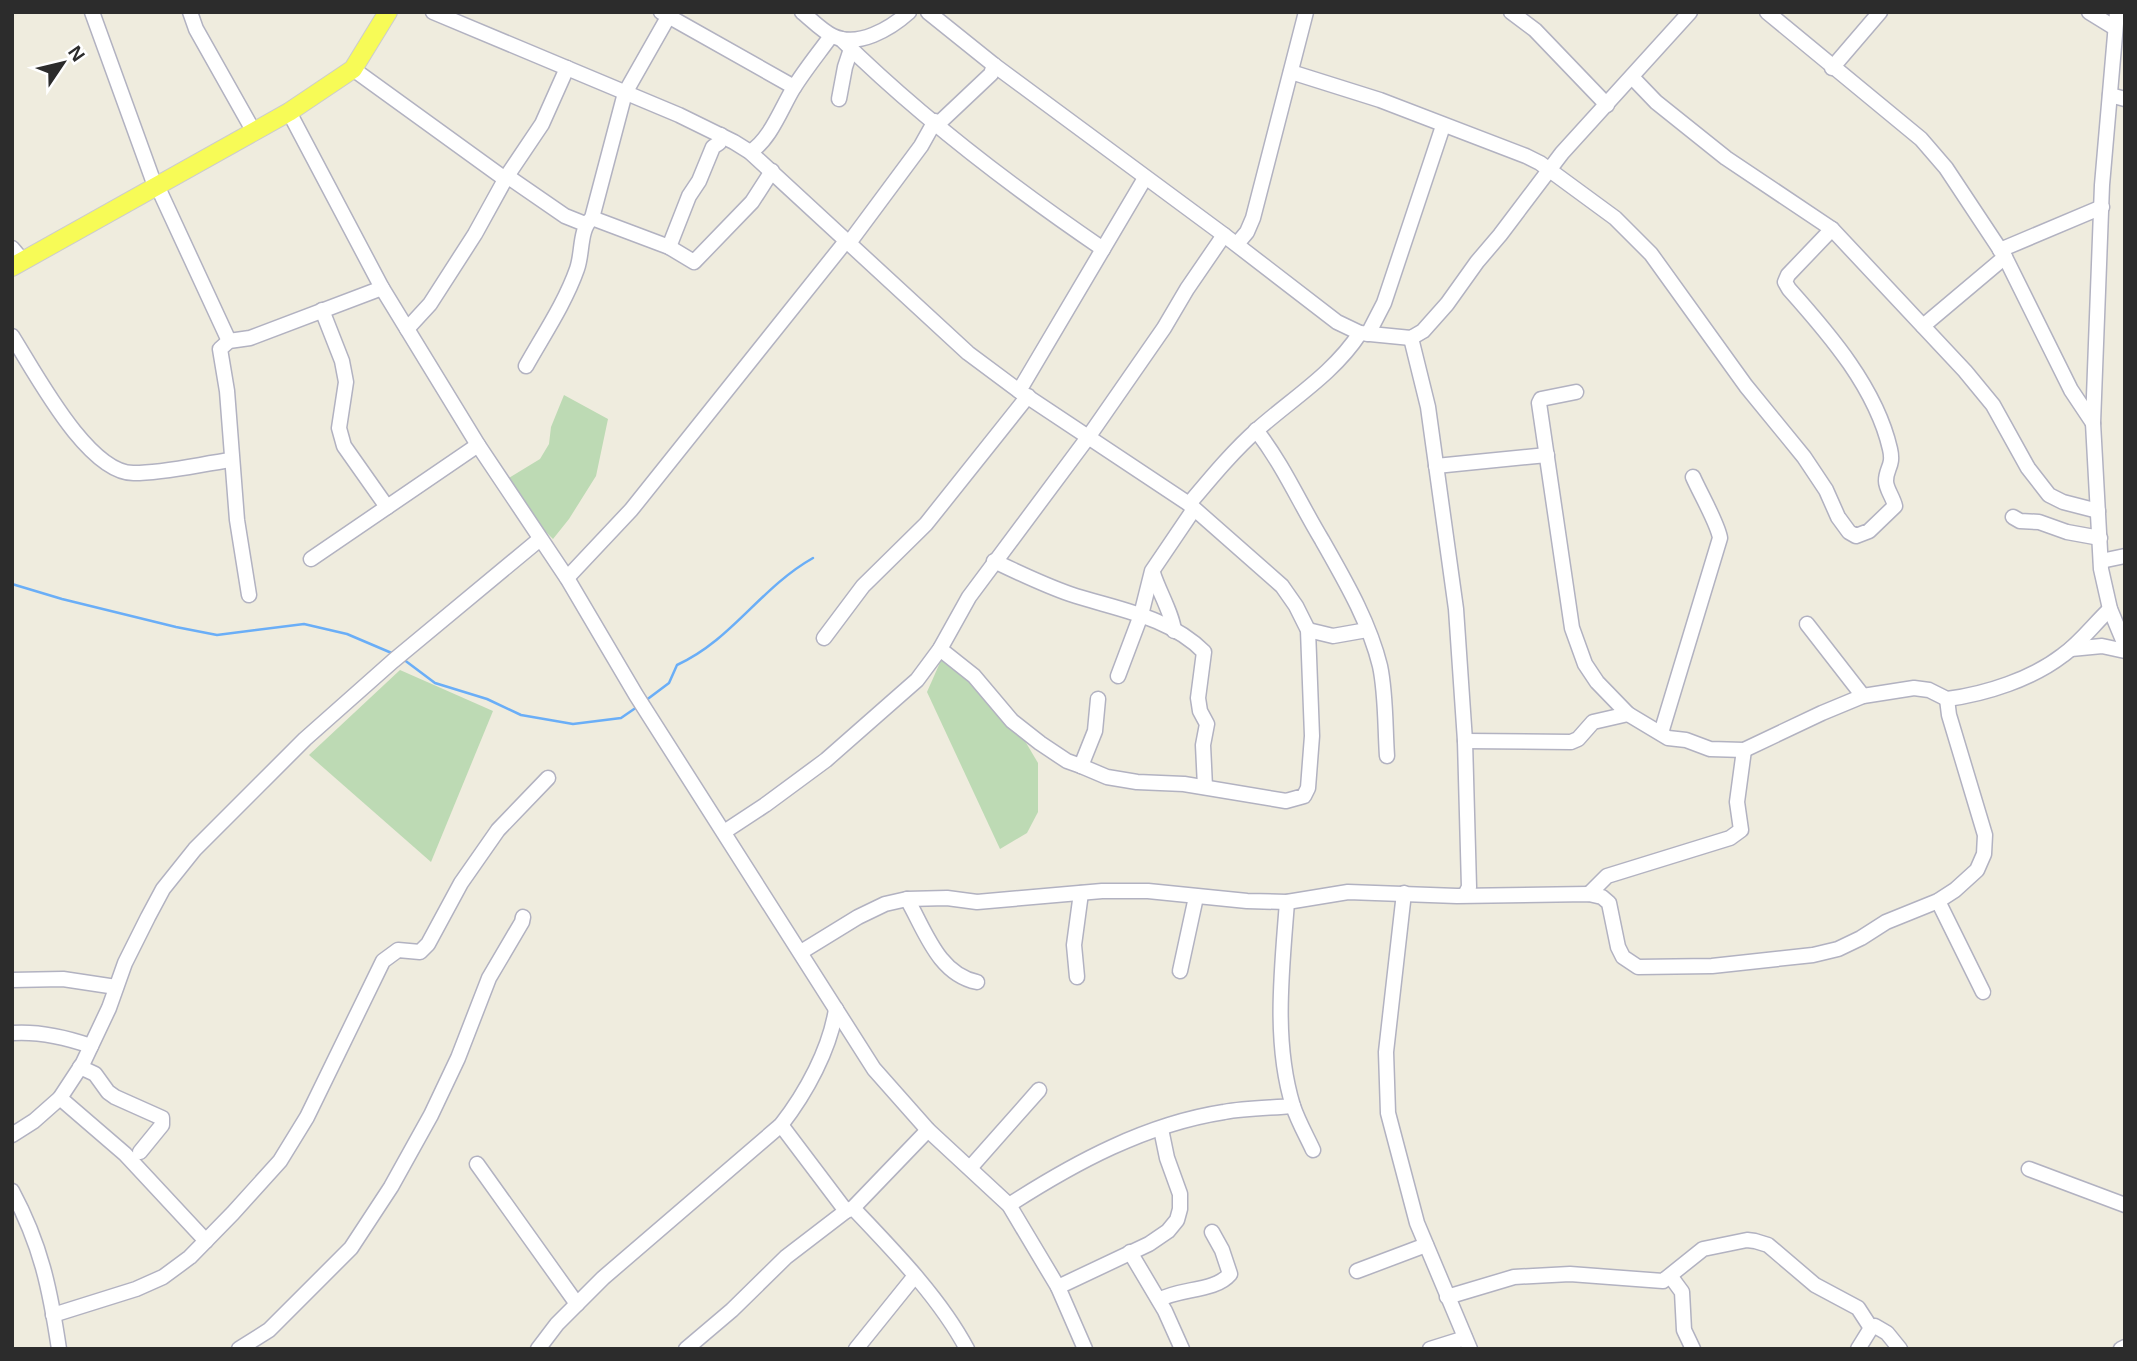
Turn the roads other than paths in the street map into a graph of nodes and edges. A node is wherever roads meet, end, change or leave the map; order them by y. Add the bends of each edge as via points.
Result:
1 (92, 12) edge
2 (190, 12) edge
3 (388, 12) edge
4 (433, 12) edge
5 (802, 12) edge
6 (908, 12) edge
7 (928, 12) edge
8 (1306, 12) edge
9 (1511, 12) edge
10 (1690, 12) edge
11 (1767, 12) edge
12 (1880, 12) edge
13 (2089, 12) edge
14 (2117, 12) edge
15 (667, 13) edge
16 (2115, 28) junction
17 (841, 41) junction
18 (994, 65) junction
19 (567, 68) junction
20 (1832, 68) junction
21 (353, 69) junction
22 (1291, 72) junction
23 (1632, 77) junction
24 (794, 87) junction
25 (625, 93) junction
26 (2118, 97) edge
27 (839, 99) dead end
28 (1607, 105) junction
29 (289, 113) junction
30 (936, 123) junction
31 (1443, 126) junction
32 (254, 132) junction
33 (721, 135) junction
34 (750, 152) junction
35 (1549, 171) junction
36 (772, 172) junction
37 (506, 178) junction
38 (1146, 178) junction
39 (155, 186) junction
40 (2102, 207) junction
41 (589, 221) junction
42 (1832, 229) junction
43 (1224, 235) junction
44 (847, 242) junction
45 (1237, 244) junction
46 (669, 247) junction
47 (1103, 249) junction
48 (2003, 253) junction
49 (16, 259) edge
50 (382, 288) junction
51 (322, 310) junction
52 (1923, 326) junction
53 (407, 329) junction
54 (1364, 334) junction
55 (12, 336) edge
56 (1411, 338) junction
57 (229, 341) junction
58 (526, 366) dead end
59 (1576, 392) dead end
60 (1023, 393) junction
61 (2093, 424) junction
62 (1256, 430) junction
63 (1089, 436) junction
64 (478, 445) junction
65 (1547, 455) junction
66 (231, 460) junction
67 (1436, 466) junction
68 (1693, 477) dead end
69 (387, 507) junction
70 (1192, 507) junction
71 (2098, 510) junction
72 (2013, 517) dead end
73 (2100, 538) junction
74 (540, 539) junction
75 (2125, 556) edge
76 (311, 559) dead end
77 (994, 561) junction
78 (2101, 561) junction
79 (1152, 571) junction
80 (567, 578) junction
81 (249, 595) dead end
82 (2110, 609) junction
83 (1141, 615) junction
84 (1807, 624) dead end
85 (1367, 629) junction
86 (1308, 630) junction
87 (1174, 631) junction
88 (1330, 636) junction
89 (824, 638) dead end
90 (2125, 645) edge
91 (940, 649) junction
92 (2071, 649) junction
93 (2125, 651) edge
94 (1310, 660) junction
95 (1118, 676) dead end
96 (1863, 696) junction
97 (1098, 699) dead end
98 (1947, 699) junction
99 (1628, 714) junction
100 (1661, 733) junction
101 (1465, 741) junction
102 (1744, 750) junction
103 (1387, 756) dead end
104 (1080, 766) junction
105 (548, 779) dead end
106 (1205, 787) junction
107 (723, 832) junction
108 (1081, 893) junction
109 (1404, 893) junction
110 (1589, 894) junction
111 (1465, 895) junction
112 (1196, 897) junction
113 (907, 899) junction
114 (1938, 901) junction
115 (1287, 902) junction
116 (523, 917) dead end
117 (801, 952) junction
118 (1180, 971) dead end
119 (1077, 977) dead end
120 (12, 980) edge
121 (977, 982) dead end
122 (116, 988) junction
123 (1983, 992) dead end
124 (836, 1009) junction
125 (12, 1033) edge
126 (90, 1046) junction
127 (80, 1067) junction
128 (1039, 1090) dead end
129 (60, 1098) junction
130 (1293, 1106) junction
131 (780, 1125) junction
132 (1161, 1129) junction
133 (928, 1130) junction
134 (12, 1135) edge
135 (1313, 1150) dead end
136 (140, 1152) dead end
137 (477, 1164) dead end
138 (970, 1168) junction
139 (2029, 1170) dead end
140 (14, 1197) edge
141 (1009, 1205) junction
142 (2125, 1205) edge
143 (850, 1209) junction
144 (1212, 1231) dead end
145 (206, 1241) junction
146 (1426, 1245) junction
147 (1130, 1252) junction
148 (1357, 1271) dead end
149 (914, 1277) junction
150 (1671, 1277) junction
151 (1058, 1287) junction
152 (1447, 1297) junction
153 (1159, 1300) junction
154 (577, 1304) junction
155 (54, 1315) junction
156 (1871, 1328) junction
157 (1467, 1343) edge
158 (59, 1349) edge
159 (239, 1349) edge
160 (538, 1349) edge
161 (686, 1349) edge
162 (856, 1349) edge
163 (967, 1349) edge
164 (1084, 1349) edge
165 (1182, 1349) edge
166 (1430, 1349) edge
167 (1693, 1349) edge
168 (1858, 1349) edge
169 (1900, 1349) edge

1 - 39 street
2 - 32 street
3 - 21 main road
4 - 19 street
5 - 17 street
6 - 17 street via 872,35
7 - 18 street
8 - 22 street
9 - 28 street via 1535,30
10 - 23 street
11 - 20 street
12 - 20 street
13 - 16 street
14 - 16 street
15 - 24 street
15 - 25 street
16 - 26 street
17 - 24 street
17 - 27 street via 845,67
17 - 30 street
18 - 30 street via 991,74
18 - 38 street
19 - 25 street
19 - 37 street via 542,124
20 - 48 street via 1931,150
21 - 29 main road
21 - 37 street
22 - 31 street
22 - 45 street via 1253,218
23 - 28 street
23 - 42 street via 1726,158
24 - 34 street via 774,123
25 - 33 street
25 - 41 street
26 - 40 street
28 - 35 street
29 - 32 main road
29 - 50 street
30 - 44 street
30 - 47 street
31 - 35 street via 1526,156
31 - 54 street via 1384,303
32 - 39 main road
33 - 34 street
33 - 46 street via 705,161
34 - 36 street
35 - 42 street via 1615,218 1650,254 1804,457 1838,517 1856,536 1869,531 1895,506 1885,484 1890,450 1869,398 1846,359 1785,282
35 - 56 street via 1447,304
36 - 44 street
36 - 46 street via 698,260
37 - 41 street via 565,216
37 - 53 street via 435,296
38 - 43 street
38 - 47 street
39 - 49 main road
39 - 57 street
40 - 48 street
40 - 61 street
41 - 46 street
41 - 58 street via 577,268
42 - 52 street
43 - 45 street
43 - 63 street
44 - 60 street via 962,348
44 - 80 street via 653,484
45 - 54 street via 1327,314
47 - 60 street
48 - 52 street
48 - 61 street via 2071,390
50 - 51 street
50 - 53 street
51 - 57 street via 250,338
51 - 69 street via 346,382 339,428 344,446
52 - 71 street via 1993,405 2028,468 2049,495
53 - 64 street
54 - 56 street
54 - 62 street
55 - 66 street via 85,446 116,469 132,473
56 - 67 street
57 - 66 street via 220,349
59 - 65 street via 1539,403
60 - 63 street
60 - 89 street via 926,524 863,586
61 - 71 street
62 - 70 street
62 - 85 street via 1296,490
63 - 70 street
63 - 77 street
64 - 69 street
64 - 74 street
65 - 67 street
65 - 99 street via 1572,628 1597,682
66 - 81 street
67 - 101 street via 1456,609
68 - 100 street via 1720,538
69 - 76 street
70 - 79 street
70 - 86 street via 1282,586
71 - 73 street
72 - 73 street
73 - 78 street
74 - 80 street
74 - 122 street via 305,739 195,849 163,889
75 - 78 street
77 - 83 street via 1072,594
77 - 91 street
78 - 82 street
79 - 83 street
79 - 87 street
80 - 107 street
82 - 90 street
82 - 92 street
83 - 87 street
83 - 95 street
84 - 96 street
85 - 88 street
85 - 103 street via 1380,667
86 - 88 street
86 - 94 street
87 - 106 street via 1204,652 1198,698 1207,724
88 - 94 street via 1316,646
91 - 104 street via 974,676 1012,721
91 - 107 street via 917,680 826,760
92 - 93 street via 2102,646
92 - 98 street via 2019,679
94 - 106 street via 1312,736 1304,796 1286,802
96 - 98 street via 1914,688
96 - 102 street
97 - 104 street via 1095,732
98 - 114 street via 1985,835 1977,870
99 - 100 street
99 - 101 street via 1593,722 1571,742
100 - 102 street via 1710,749
101 - 111 street via 1469,887
102 - 110 street via 1737,802 1741,830 1730,838 1607,876
104 - 106 street via 1107,777
105 - 145 street via 498,830 461,883 428,944 420,952 398,950 383,961 307,1117 280,1161
107 - 117 street
108 - 112 street via 1148,891
108 - 113 street via 976,902
108 - 119 street via 1074,945
109 - 111 street
109 - 115 street via 1348,892
109 - 146 street via 1386,1084 1402,1170
110 - 111 street
110 - 114 street via 1609,903 1623,957 1638,967 1661,968 1838,949 1886,922
112 - 115 street
112 - 118 street
113 - 117 street via 859,917
113 - 121 street via 945,965 956,975
114 - 123 street
115 - 130 street via 1282,1038
116 - 159 street via 489,978 431,1115 351,1248 269,1330
117 - 124 street
120 - 122 street via 63,979
122 - 126 street
124 - 131 street via 827,1048
124 - 133 street via 874,1069
125 - 126 street via 44,1033
126 - 127 street
127 - 129 street
127 - 136 street via 95,1073 115,1097 162,1118 162,1125
128 - 138 street
129 - 134 street
129 - 145 street via 132,1161
130 - 132 street via 1224,1111
130 - 135 street
131 - 143 street
131 - 154 street
132 - 141 street via 1050,1178
132 - 147 street via 1177,1180 1180,1209 1168,1231
133 - 138 street
133 - 143 street
137 - 154 street
138 - 141 street
139 - 142 street
140 - 155 street via 34,1236
141 - 151 street
143 - 149 street
143 - 161 street via 786,1257
144 - 153 street via 1230,1274 1225,1281
145 - 155 street via 163,1277
146 - 148 street
146 - 152 street
147 - 151 street
147 - 153 street
149 - 162 street
149 - 163 street via 956,1327
150 - 152 street via 1653,1282 1570,1274 1514,1277
150 - 156 street via 1703,1249 1755,1241 1768,1245 1815,1285 1858,1308
150 - 167 street via 1682,1292 1684,1330
151 - 164 street
152 - 157 street
153 - 165 street
154 - 160 street
155 - 158 street
156 - 168 street
156 - 169 street via 1880,1327
157 - 166 street

